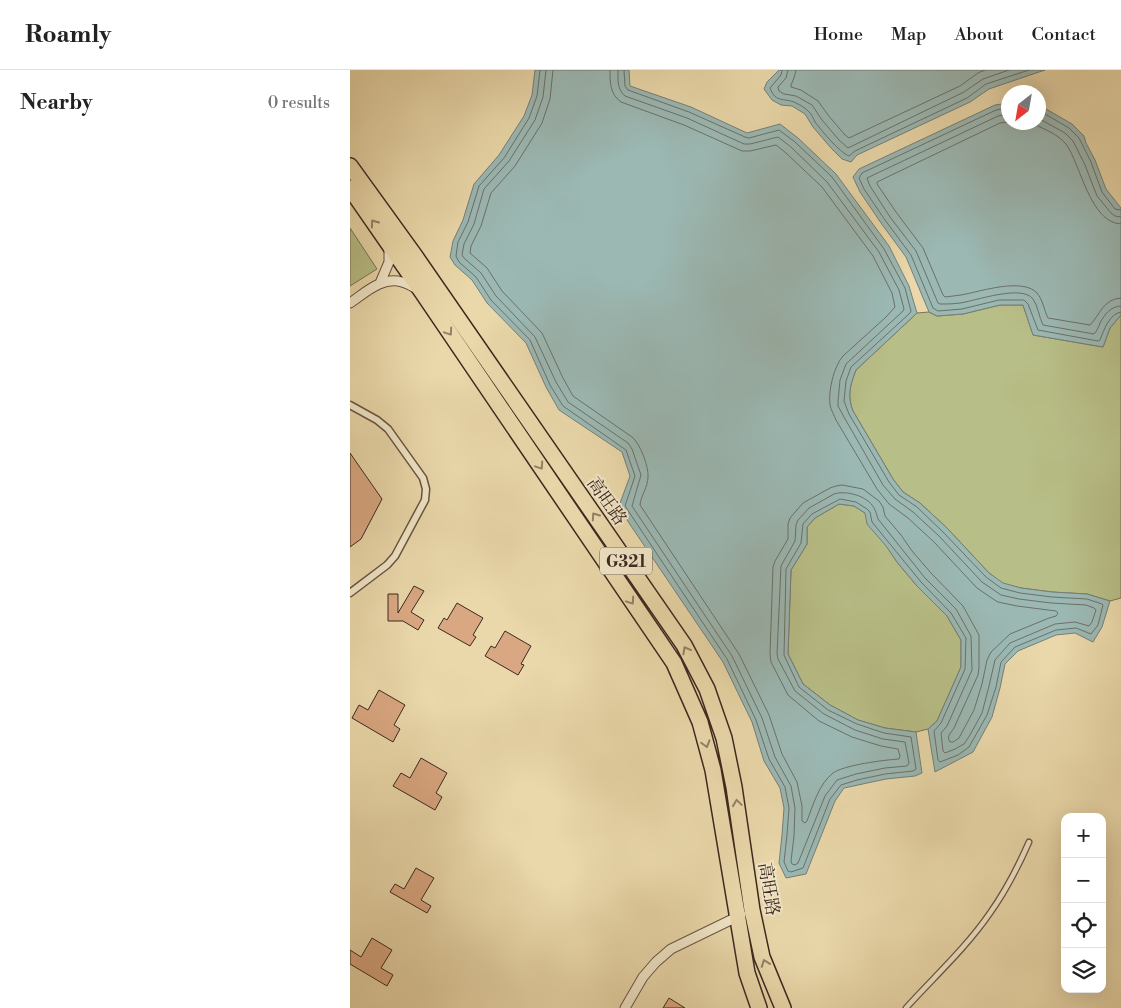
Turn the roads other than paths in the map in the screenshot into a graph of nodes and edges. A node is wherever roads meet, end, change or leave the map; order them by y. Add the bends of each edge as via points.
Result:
1 (350, 166) edge
2 (350, 188) edge
3 (389, 244) junction
4 (380, 283) junction
5 (422, 292) junction
6 (350, 303) edge
7 (350, 405) edge
8 (350, 593) edge
9 (1028, 842) dead end
10 (752, 910) junction
11 (737, 917) junction
12 (626, 1008) edge
13 (760, 1008) edge
14 (783, 1008) edge
15 (906, 1008) edge

10 -> 1 highway, 高旺路 / G321 via 724,738 707,689 684,645
3 -> 2 highway, 高旺路 / G321
3 - 4 street via 389,262
3 - 5 highway, 高旺路 / G321
4 - 5 street via 402,282
4 - 6 street
5 -> 11 highway, 高旺路 / G321 via 674,664 700,722 713,770
7 - 8 street via 388,429 423,478 426,489 425,500 395,556
9 - 15 lane via 990,913 966,944
10 - 11 street
14 -> 10 highway, 高旺路 / G321 via 762,957
11 - 12 street via 671,948 643,977
11 - 13 highway, 高旺路 / G321 via 747,973

